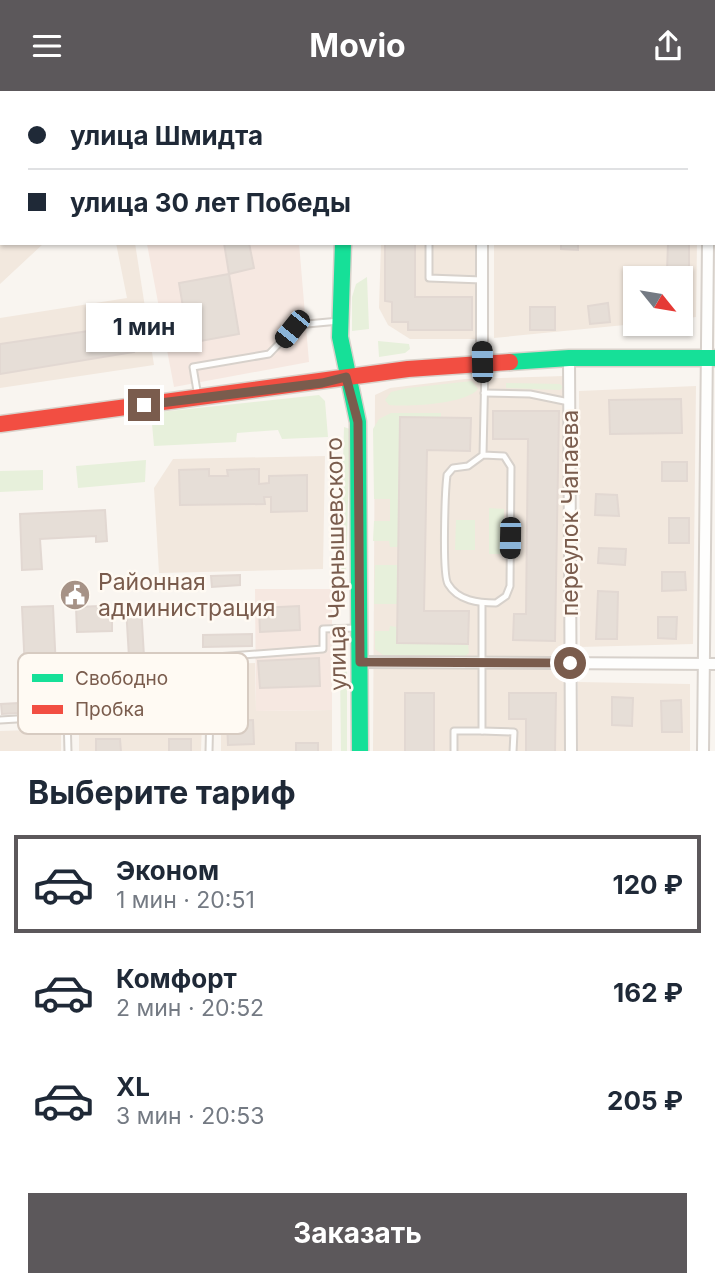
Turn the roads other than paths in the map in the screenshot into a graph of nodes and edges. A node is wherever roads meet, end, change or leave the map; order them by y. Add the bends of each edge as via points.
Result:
1 (343, 245) edge
2 (429, 245) edge
3 (482, 245) edge
4 (708, 245) edge
5 (482, 280) junction
6 (339, 321) junction
7 (711, 336) edge
8 (569, 358) junction
9 (712, 358) edge
10 (484, 362) junction
11 (346, 377) junction
12 (484, 393) junction
13 (199, 398) junction
14 (569, 402) junction
15 (0, 424) edge
16 (483, 455) junction
17 (482, 603) junction
18 (360, 627) junction
19 (248, 655) edge
20 (482, 661) junction
21 (360, 662) junction
22 (570, 663) junction
23 (709, 663) edge
24 (18, 719) edge
25 (0, 720) edge
26 (482, 731) junction
27 (360, 751) edge
28 (454, 751) edge
29 (513, 751) edge
30 (571, 751) edge
31 (703, 751) edge

1 - 6 street, улица Чернышевского
2 - 5 lane via 429,278
3 - 5 street
4 - 7 street
5 - 10 street
6 - 11 street, улица Чернышевского
6 - 13 lane via 292,329 269,353 194,367
7 - 9 street
8 - 9 street
8 - 10 street
8 - 14 street, переулок Чапаева
9 - 23 street
10 - 11 street
10 - 12 lane
11 - 13 street
11 - 18 street, улица Чернышевского via 358,422
12 - 14 lane via 530,394
12 - 16 lane
13 - 15 street
14 - 22 street, переулок Чапаева
16 - 17 lane via 504,456 511,467 510,586 502,600
16 - 17 lane via 447,475 445,577 455,591
17 - 20 lane
18 - 19 lane via 323,629 323,649
18 - 21 street, улица Чернышевского
20 - 21 street
20 - 22 street
20 - 26 lane
21 - 27 street, улица Чернышевского
22 - 23 street
22 - 30 street, переулок Чапаева
23 - 31 street
24 - 25 lane
26 - 28 lane via 454,731
26 - 29 lane via 514,732

